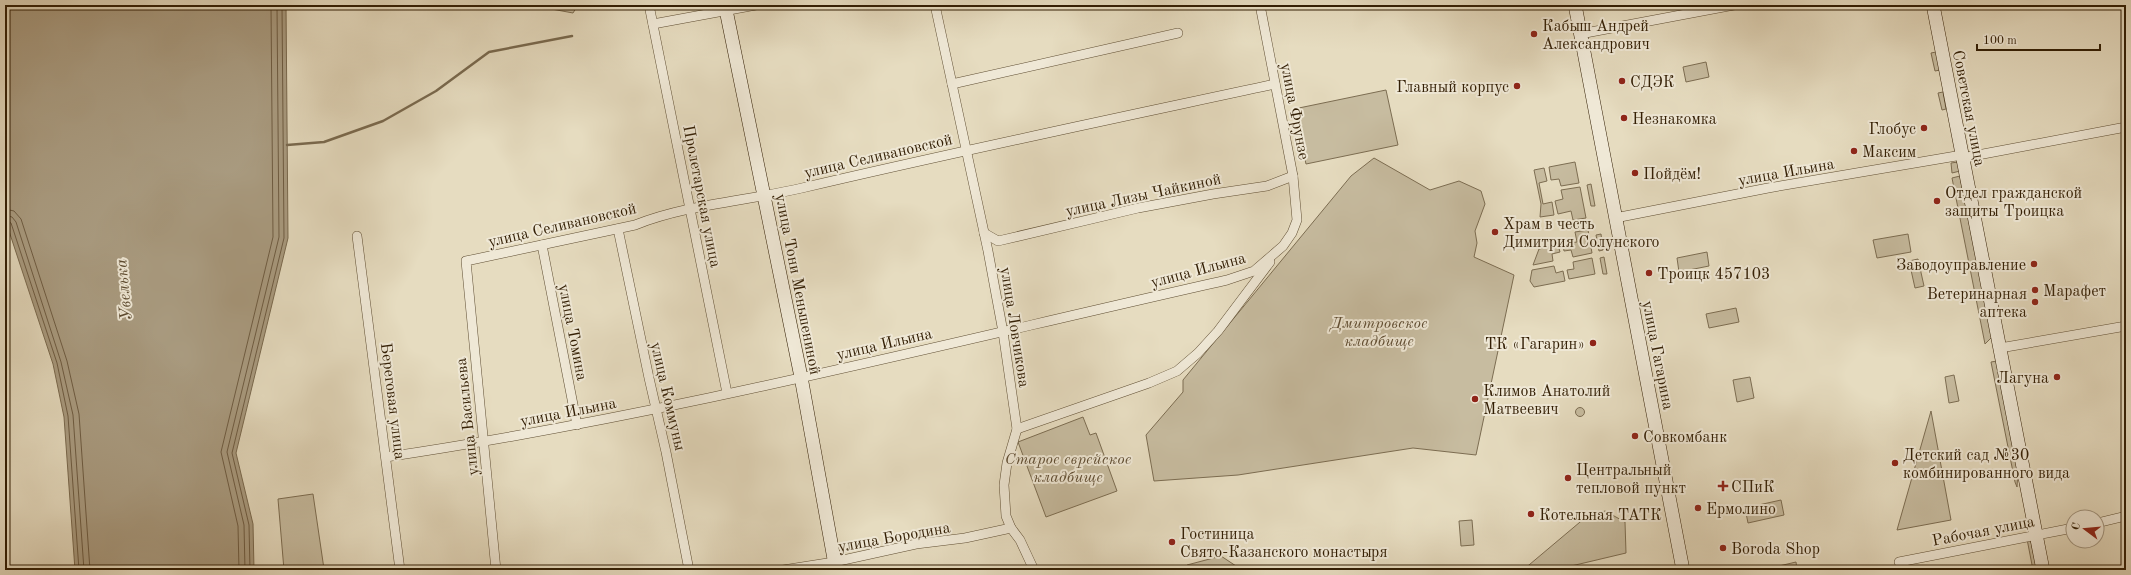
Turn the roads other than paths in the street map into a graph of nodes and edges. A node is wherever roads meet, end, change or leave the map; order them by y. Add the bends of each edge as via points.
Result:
1 (649, 5) edge
2 (756, 5) edge
3 (935, 5) edge
4 (1260, 5) edge
5 (1575, 5) edge
6 (1734, 5) edge
7 (1934, 5) edge
8 (726, 8) edge
9 (653, 24) junction
10 (1178, 33) dead end
11 (1580, 34) junction
12 (952, 84) junction
13 (1275, 84) junction
14 (2126, 127) edge
15 (966, 150) junction
16 (1962, 156) junction
17 (1293, 176) junction
18 (765, 197) junction
19 (690, 209) junction
20 (1615, 218) junction
21 (1297, 224) joint
22 (618, 229) junction
23 (984, 233) junction
24 (357, 236) dead end
25 (998, 241) junction
26 (542, 245) junction
27 (1283, 246) junction
28 (988, 251) junction
29 (466, 260) joint
30 (2126, 326) edge
31 (1003, 332) junction
32 (2000, 348) junction
33 (801, 377) junction
34 (727, 393) junction
35 (656, 409) junction
36 (577, 425) junction
37 (1017, 428) junction
38 (484, 442) junction
39 (386, 457) junction
40 (2126, 516) edge
41 (2105, 521) edge
42 (1010, 528) junction
43 (2065, 530) edge
44 (2036, 536) junction
45 (1899, 562) dead end
46 (835, 566) edge
47 (400, 570) edge
48 (496, 570) edge
49 (689, 570) edge
50 (782, 570) edge
51 (1034, 570) edge
52 (1684, 570) edge
53 (2043, 570) edge

1 - 9 street, Пролетарская улица
2 - 8 street
3 - 12 street, улица Ловчикова
4 - 13 street, улица Фрунзе
5 - 11 street, улица Гагарина
6 - 11 street
7 - 16 street, Советская улица
8 - 9 street
8 - 18 street, улица Тони Меньшениной
9 - 19 street, Пролетарская улица
10 - 12 street
11 - 20 street, улица Гагарина
12 - 15 street, улица Ловчикова
13 - 15 street, улица Селивановской
13 - 17 street, улица Фрунзе
14 - 16 street, улица Ильина
15 - 18 street, улица Селивановской
15 - 23 street, улица Ловчикова
16 - 20 street, улица Ильина
16 - 32 street, Советская улица
17 - 21 street, улица Фрунзе
17 - 25 street, улица Лизы Чайкиной via 1267,186 1138,208
18 - 19 street, улица Селивановской
18 - 33 street, улица Тони Меньшениной
19 - 22 street, улица Селивановской
19 - 34 street, Пролетарская улица
20 - 52 street, улица Гагарина
21 - 27 street, улица Ильина
22 - 26 street, улица Селивановской
22 - 35 street, улица Коммуны
23 - 25 street
23 - 28 street, улица Ловчикова
24 - 39 street, Береговая улица
25 - 28 street
26 - 29 street, улица Селивановской
26 - 36 street, улица Томина
27 - 31 street, улица Ильина via 1254,271 1227,280
27 - 37 street, улица Ильина via 1218,331 1198,353 1176,371 1149,383
28 - 31 street, улица Ловчикова
29 - 38 street, улица Васильева
30 - 32 street
31 - 33 street, улица Ильина
31 - 37 street, улица Ловчикова
32 - 44 street, Советская улица
33 - 34 street, улица Ильина
33 - 46 street, улица Тони Меньшениной
34 - 35 street, улица Ильина
35 - 36 street, улица Ильина
35 - 49 street, улица Коммуны
36 - 38 street, улица Ильина
37 - 42 street, улица Ловчикова via 1004,485 1006,516
38 - 39 street, улица Ильина
38 - 48 street, улица Васильева
39 - 47 street, Береговая улица
40 - 41 street
42 - 46 street, улица Бородина via 965,538 916,544
42 - 51 street, улица Ловчикова via 1020,540
43 - 44 street, Рабочая улица
44 - 45 street, Рабочая улица
44 - 53 street, Советская улица
46 - 50 street, улица Бородина

